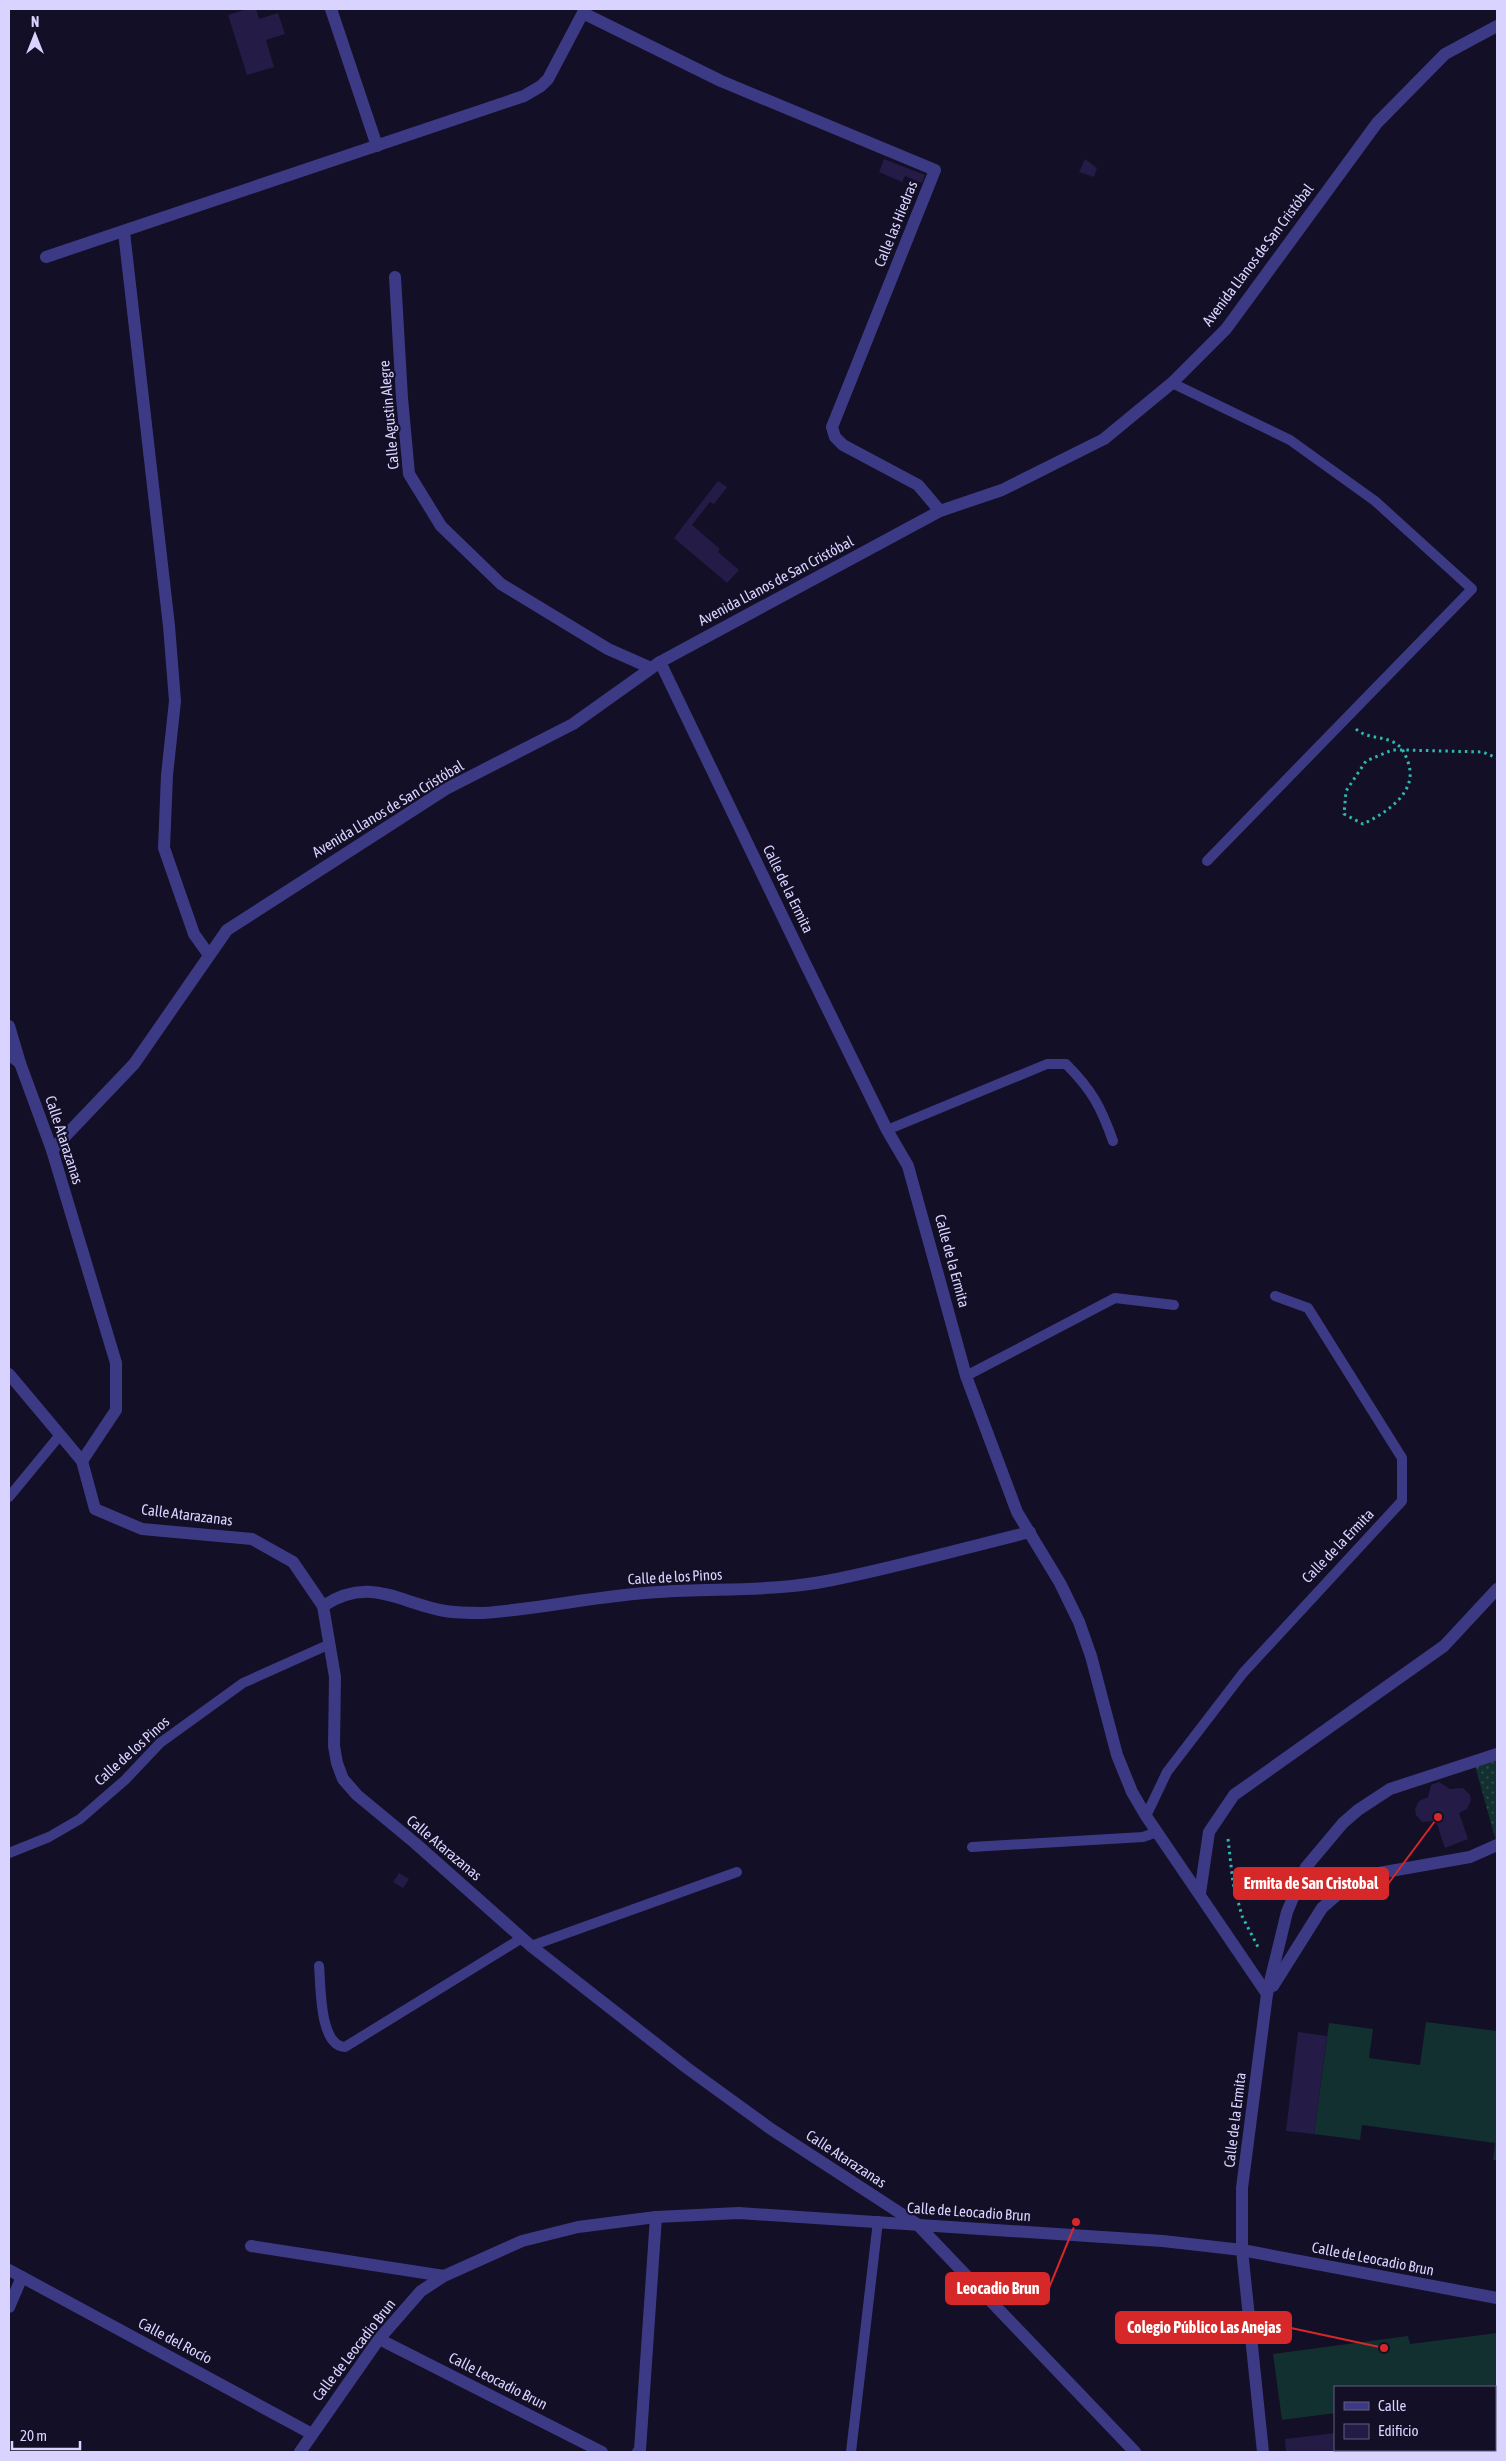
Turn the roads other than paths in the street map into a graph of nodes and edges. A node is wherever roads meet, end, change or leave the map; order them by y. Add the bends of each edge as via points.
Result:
1 (331, 9) edge
2 (584, 11) edge
3 (1497, 26) edge
4 (377, 146) junction
5 (124, 232) junction
6 (46, 257) dead end
7 (395, 277) dead end
8 (1172, 383) junction
9 (940, 511) junction
10 (656, 665) junction
11 (1206, 861) dead end
12 (209, 955) junction
13 (9, 1026) edge
14 (9, 1054) edge
15 (20, 1063) junction
16 (887, 1130) junction
17 (1113, 1141) dead end
18 (52, 1150) junction
19 (1276, 1296) dead end
20 (1174, 1304) dead end
21 (9, 1374) edge
22 (966, 1376) junction
23 (60, 1435) junction
24 (82, 1461) junction
25 (9, 1497) edge
26 (1030, 1532) junction
27 (1497, 1590) edge
28 (323, 1606) junction
29 (330, 1644) junction
30 (1497, 1754) edge
31 (1146, 1816) junction
32 (1157, 1832) junction
33 (1497, 1846) edge
34 (972, 1847) dead end
35 (9, 1853) edge
36 (737, 1872) dead end
37 (1200, 1893) junction
38 (526, 1942) junction
39 (319, 1966) dead end
40 (1267, 1994) junction
41 (656, 2217) junction
42 (878, 2221) junction
43 (916, 2224) junction
44 (251, 2246) dead end
45 (1242, 2250) junction
46 (9, 2270) edge
47 (444, 2276) junction
48 (22, 2277) junction
49 (1497, 2298) edge
50 (9, 2307) edge
51 (379, 2339) junction
52 (312, 2434) junction
53 (300, 2452) edge
54 (602, 2452) edge
55 (638, 2452) edge
56 (851, 2452) edge
57 (1135, 2452) edge
58 (1263, 2452) edge

1 - 4 street
2 - 4 street via 552,72 541,86
2 - 9 street, Calle las Hiedras via 721,81 935,170 832,427 835,437 843,445 918,485
3 - 8 street, Avenida Llanos de San Cristóbal via 1445,54 1377,123 1226,329
4 - 5 street
5 - 6 street
5 - 12 street via 175,701 164,848 194,934
7 - 10 street, Calle Agustin Alegre via 409,474 441,526 501,584 608,649
8 - 9 street, Avenida Llanos de San Cristóbal via 1104,439 1002,490
8 - 11 lane via 1290,440 1375,501 1472,589
9 - 10 street, Avenida Llanos de San Cristóbal
10 - 12 street, Avenida Llanos de San Cristóbal via 573,724 446,789 227,930
10 - 16 street, Calle de la Ermita
12 - 18 street, Avenida Llanos de San Cristóbal via 134,1064
13 - 15 street, Calle Atarazanas
14 - 15 street
15 - 18 street, Calle Atarazanas
16 - 17 lane via 1047,1064 1066,1064 1101,1107
16 - 22 street, Calle de la Ermita via 908,1166
18 - 24 street, Calle Atarazanas via 116,1363 116,1410
19 - 31 lane, Calle de la Ermita via 1308,1308 1402,1458 1402,1501 1243,1673 1168,1772
20 - 22 lane via 1115,1298
21 - 23 street
22 - 26 street, Calle de la Ermita via 1010,1496
23 - 24 street
23 - 25 lane
24 - 28 street, Calle Atarazanas via 95,1510 142,1529 252,1539 293,1562
26 - 28 street, Calle de los Pinos via 832,1580 756,1590 658,1592 482,1613 445,1611 366,1592 336,1598
26 - 31 street, Calle de la Ermita via 1079,1622 1117,1755
27 - 37 street via 1444,1646 1234,1796 1209,1832
28 - 29 street, Calle Atarazanas
29 - 35 lane, Calle de los Pinos via 244,1683 160,1742 125,1780 80,1819 49,1837
29 - 38 street, Calle Atarazanas via 335,1684 334,1746 343,1779 370,1808 416,1843
30 - 40 street, Calle de la Ermita via 1390,1790 1343,1823 1318,1851 1297,1886 1287,1912
31 - 32 street, Calle de la Ermita
32 - 34 lane via 1143,1837
32 - 37 street, Calle de la Ermita
33 - 40 street, Calle de la Ermita via 1470,1857 1379,1873 1346,1887 1322,1908
36 - 38 lane
37 - 40 street, Calle de la Ermita
38 - 39 lane via 345,2047 338,2046 325,2028
38 - 43 street, Calle Atarazanas via 748,2113
40 - 45 street, Calle de la Ermita via 1242,2188
41 - 42 street, Calle de Leocadio Brun via 739,2213
41 - 47 street, Calle de Leocadio Brun via 578,2228 522,2241
41 - 55 street
42 - 43 street, Calle de Leocadio Brun
42 - 56 lane
43 - 45 street, Calle de Leocadio Brun via 1163,2241
43 - 57 street, Calle Atarazanas
44 - 47 street
45 - 49 street, Calle de Leocadio Brun
45 - 58 street, Calle de la Ermita
46 - 48 street, Calle del Rocío
47 - 51 street, Calle de Leocadio Brun via 421,2291
48 - 50 street
48 - 52 street, Calle del Rocío
51 - 52 street, Calle de Leocadio Brun
51 - 54 street, Calle Leocadio Brun
52 - 53 street, Calle de Leocadio Brun

